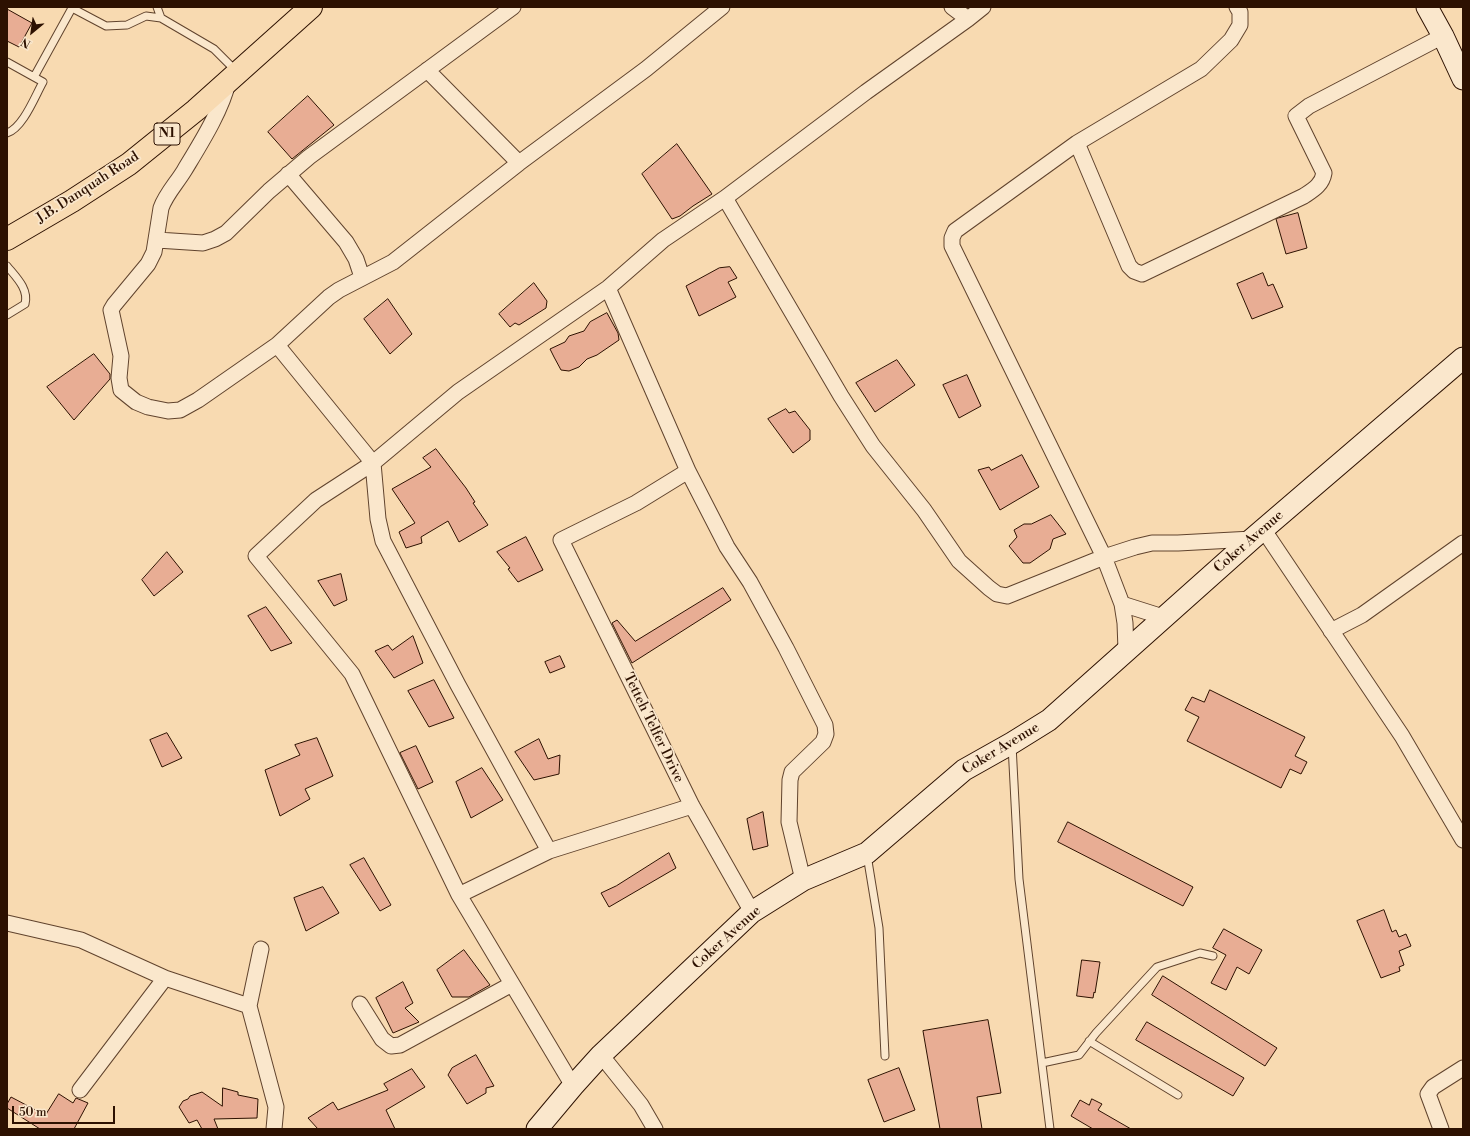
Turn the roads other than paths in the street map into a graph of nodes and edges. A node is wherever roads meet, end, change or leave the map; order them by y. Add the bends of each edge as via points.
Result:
1 (157, 7) edge
2 (311, 7) edge
3 (513, 7) edge
4 (722, 7) edge
5 (952, 7) edge
6 (983, 7) edge
7 (1238, 7) edge
8 (1427, 7) edge
9 (161, 18) junction
10 (968, 19) junction
11 (1443, 36) junction
12 (7, 62) edge
13 (427, 70) junction
14 (34, 77) junction
15 (233, 78) junction
16 (1463, 79) edge
17 (7, 133) edge
18 (1077, 143) junction
19 (519, 163) junction
20 (288, 174) junction
21 (725, 198) junction
22 (7, 240) edge
23 (157, 240) junction
24 (7, 266) edge
25 (362, 277) junction
26 (608, 288) junction
27 (7, 315) edge
28 (277, 344) junction
29 (1463, 358) edge
30 (373, 463) junction
31 (688, 471) junction
32 (1257, 534) junction
33 (1463, 543) edge
34 (1104, 557) junction
35 (1122, 604) junction
36 (1163, 617) junction
37 (1332, 631) junction
38 (1126, 650) junction
39 (1012, 743) junction
40 (692, 806) junction
41 (1462, 834) edge
42 (550, 851) junction
43 (867, 853) junction
44 (803, 880) junction
45 (458, 895) junction
46 (752, 912) junction
47 (7, 923) edge
48 (261, 948) dead end
49 (1213, 956) dead end
50 (165, 978) junction
51 (512, 984) junction
52 (360, 1004) dead end
53 (249, 1006) junction
54 (1090, 1041) junction
55 (600, 1055) junction
56 (885, 1056) dead end
57 (1042, 1063) junction
58 (1463, 1068) edge
59 (573, 1086) junction
60 (80, 1090) dead end
61 (1178, 1095) dead end
62 (274, 1129) edge
63 (537, 1129) edge
64 (655, 1129) edge
65 (1050, 1129) edge
66 (1441, 1129) edge

1 - 9 lane
2 - 15 highway, J.B. Danquah Road / N1
3 - 13 street
4 - 19 street via 646,69
5 - 10 street
6 - 10 street
7 - 18 street via 1240,24 1231,40 1201,69
8 - 11 street
9 - 14 lane via 146,16 127,25 106,26 72,8
9 - 15 lane via 214,49
10 - 21 street
11 - 16 street
11 - 18 street via 1308,106 1296,116 1324,173 1323,180 1318,186 1304,196 1142,274 1129,266
12 - 14 lane
13 - 19 street
13 - 20 street
14 - 17 lane via 43,82 20,124
15 - 22 highway, J.B. Danquah Road / N1 via 129,164
15 - 23 street via 220,107 163,203
18 - 34 street via 955,231 952,246
19 - 25 street via 393,262
20 - 23 street via 226,233 215,239 202,243
20 - 25 street via 346,242 356,259
21 - 26 street via 663,240
21 - 34 street via 840,396 873,446 924,510 959,561 997,594 1007,596
23 - 28 street via 148,264 111,310 121,356 119,384 126,395 148,407 168,411 180,410
24 - 27 lane via 25,290 26,298 24,304
25 - 28 street via 329,297
26 - 30 street via 458,392
26 - 31 street
28 - 30 street
29 - 32 street, Coker Avenue
30 - 42 street via 378,519 383,541 458,685
30 - 45 street via 316,500 256,556 352,674
31 - 40 street, Tetteh Telfer Drive via 636,503 561,540
31 - 44 street via 727,547 750,582 786,648 825,725 826,734 823,742 792,772 790,780 789,822
32 - 34 street via 1152,543
32 - 36 street, Coker Avenue
32 - 37 street
33 - 37 street via 1362,615
34 - 35 street
35 - 36 street
35 - 38 street
36 - 38 street, Coker Avenue
37 - 41 street via 1402,736
38 - 39 street, Coker Avenue via 1048,720
39 - 43 street, Coker Avenue via 964,770
39 - 57 lane via 1019,879
40 - 42 street
40 - 46 street, Tetteh Telfer Drive
42 - 45 street
43 - 44 street, Coker Avenue
43 - 56 lane via 879,928
44 - 46 street, Coker Avenue
45 - 51 street
46 - 55 street, Coker Avenue
47 - 50 street via 81,940
48 - 53 street
49 - 54 lane via 1200,953 1157,967
50 - 53 street
50 - 60 street
51 - 52 street via 400,1045 390,1046 382,1039
51 - 59 street
53 - 62 street via 276,1107
54 - 57 lane via 1079,1055
54 - 61 lane
55 - 59 street, Coker Avenue
55 - 64 street via 641,1105
57 - 65 lane
58 - 66 street via 1433,1087 1428,1094
59 - 63 street, Coker Avenue

